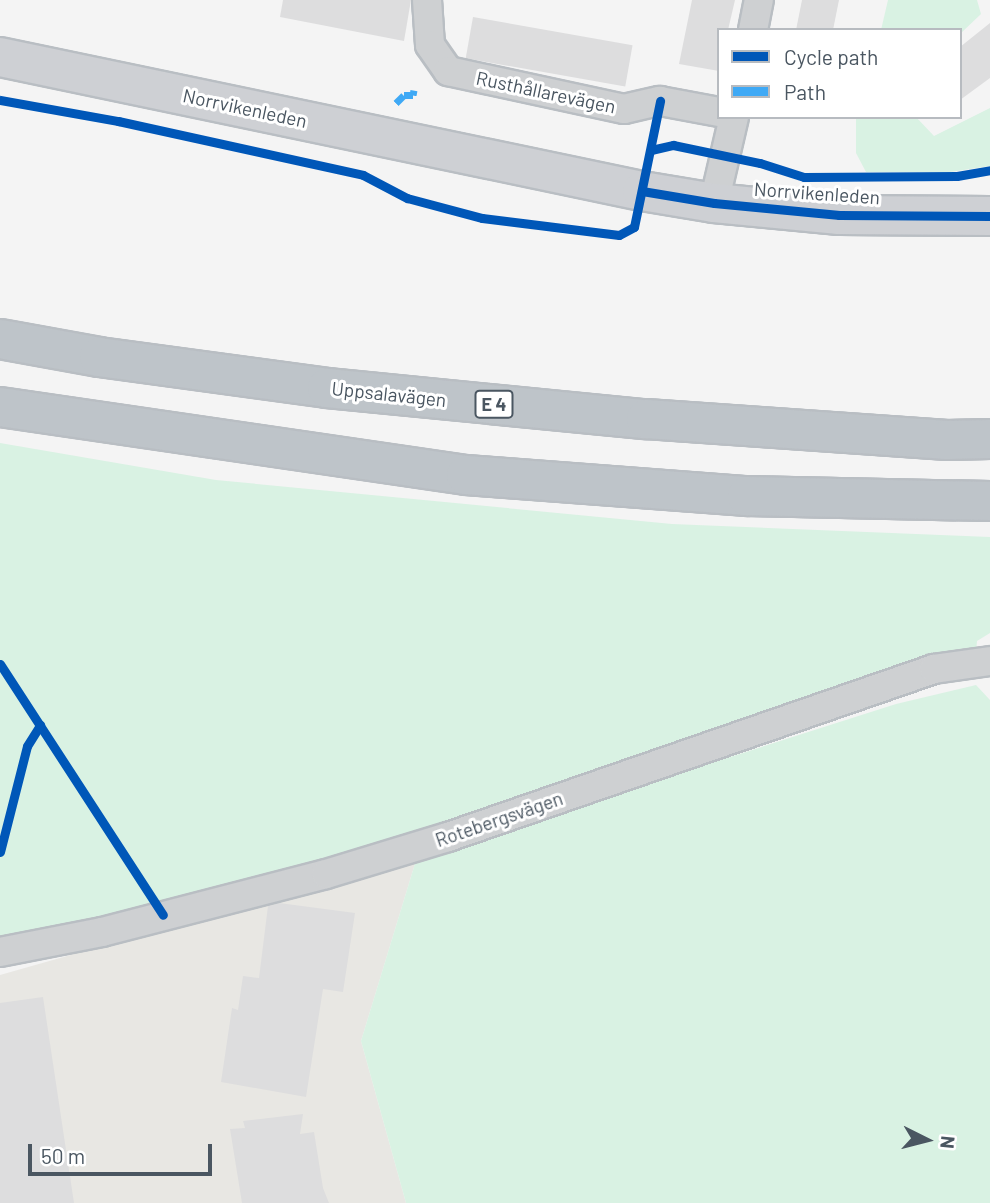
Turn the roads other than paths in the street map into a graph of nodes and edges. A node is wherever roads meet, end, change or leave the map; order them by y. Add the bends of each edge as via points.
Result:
1 (427, 0) edge
2 (760, 0) edge
3 (753, 28) edge
4 (0, 57) edge
5 (717, 112) edge
6 (734, 119) edge
7 (714, 203) junction
8 (990, 216) edge
9 (0, 339) edge
10 (0, 407) edge
11 (990, 439) edge
12 (990, 501) edge
13 (990, 661) edge
14 (0, 952) edge

1 - 5 street, Rusthållarevägen via 430,46 448,71 624,109 660,101
2 - 3 street
4 - 7 main road, Norrvikenleden
6 - 7 street
7 - 8 main road, Norrvikenleden via 839,215
9 - 11 highway, Uppsalavägen / E 4 via 341,389 646,419
10 - 12 highway via 466,475 747,496
13 - 14 street, Rotebergsvägen via 934,670 448,837 326,874 102,932

